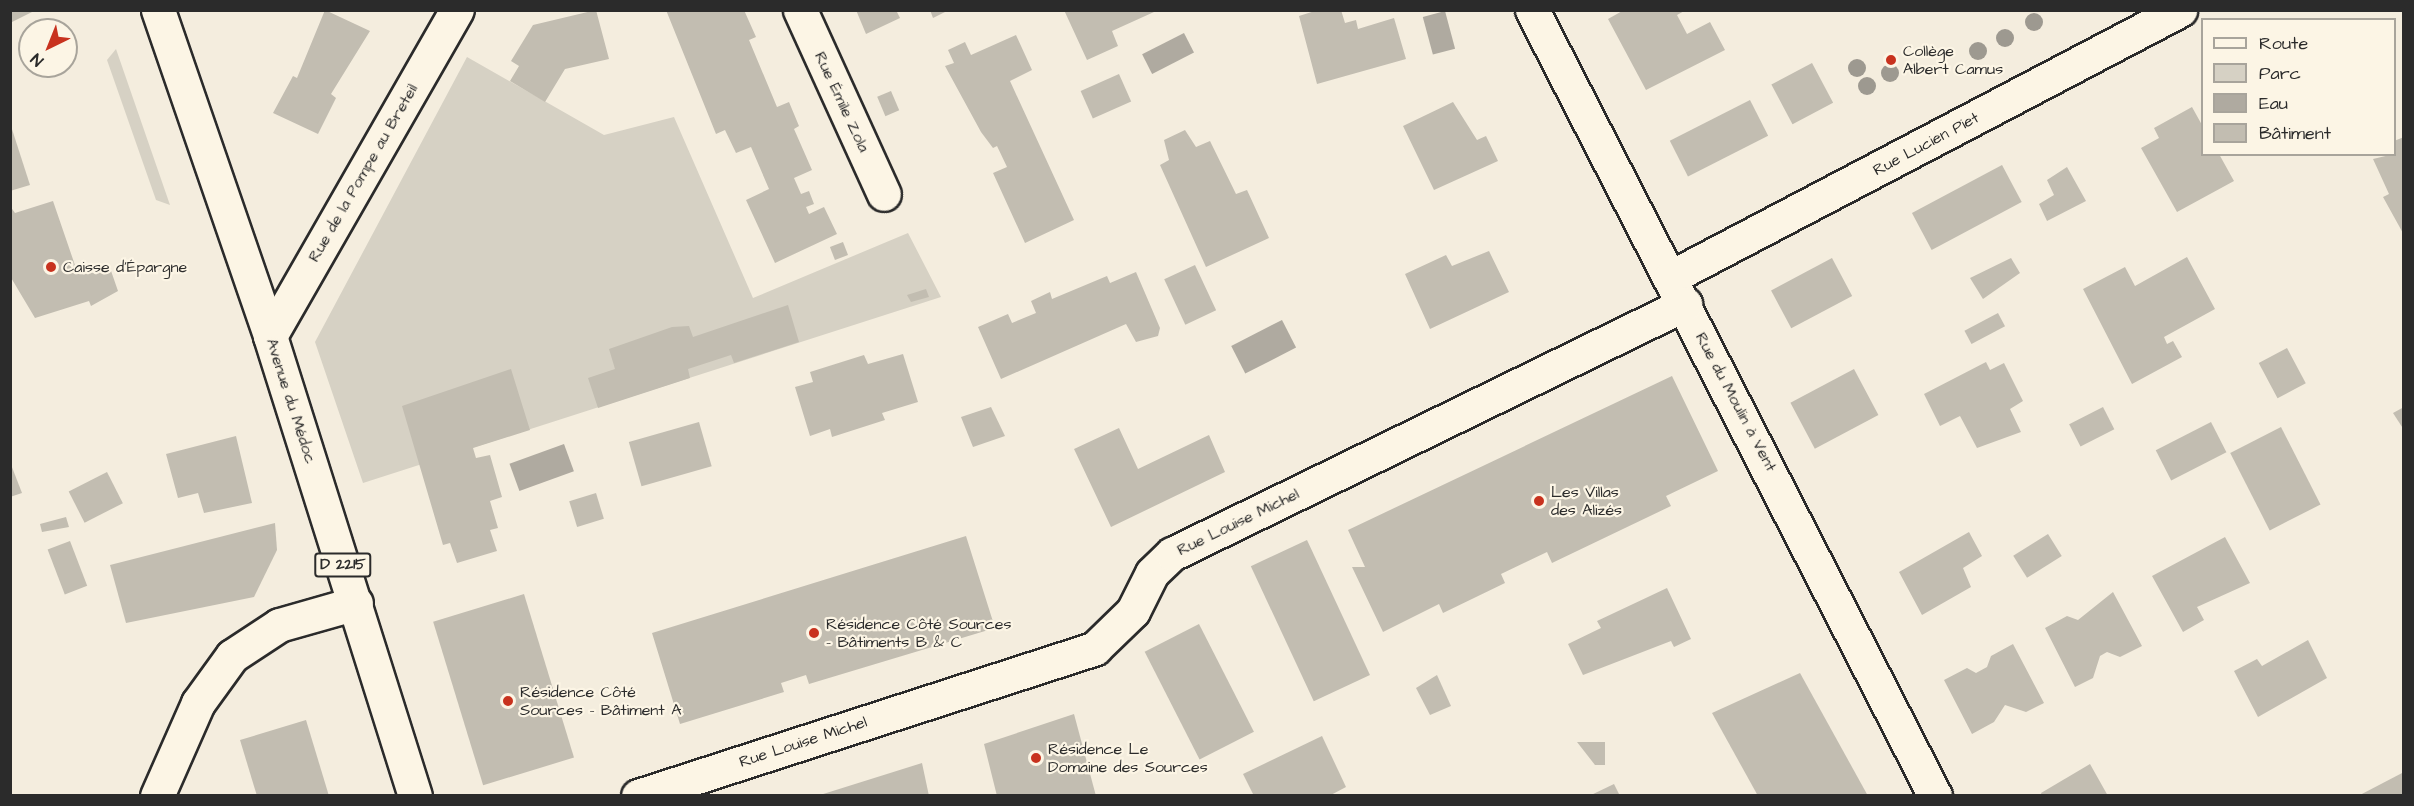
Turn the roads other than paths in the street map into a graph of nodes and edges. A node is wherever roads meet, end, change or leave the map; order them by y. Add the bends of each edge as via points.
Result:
1 (158, 10) edge
2 (457, 10) edge
3 (800, 10) edge
4 (1532, 10) edge
5 (2180, 10) edge
6 (884, 194) dead end
7 (1678, 290) junction
8 (270, 336) junction
9 (356, 603) junction
10 (157, 795) edge
11 (414, 795) edge
12 (638, 795) edge
13 (1935, 795) edge

1 - 8 street, Avenue du Médoc / D 2215
2 - 8 street, Rue de la Pompe au Breteil
3 - 6 street, Rue Émile Zola
4 - 7 street, Rue du Moulin à Vent
5 - 7 street, Rue Lucien Piet
7 - 12 street, Rue Louise Michel via 1173,554 1152,573 1132,611 1095,648
7 - 13 street, Rue du Moulin à Vent
8 - 9 street, Avenue du Médoc / D 2215
9 - 10 street via 279,626 232,656 198,703
9 - 11 street, Avenue du Médoc / D 2215

